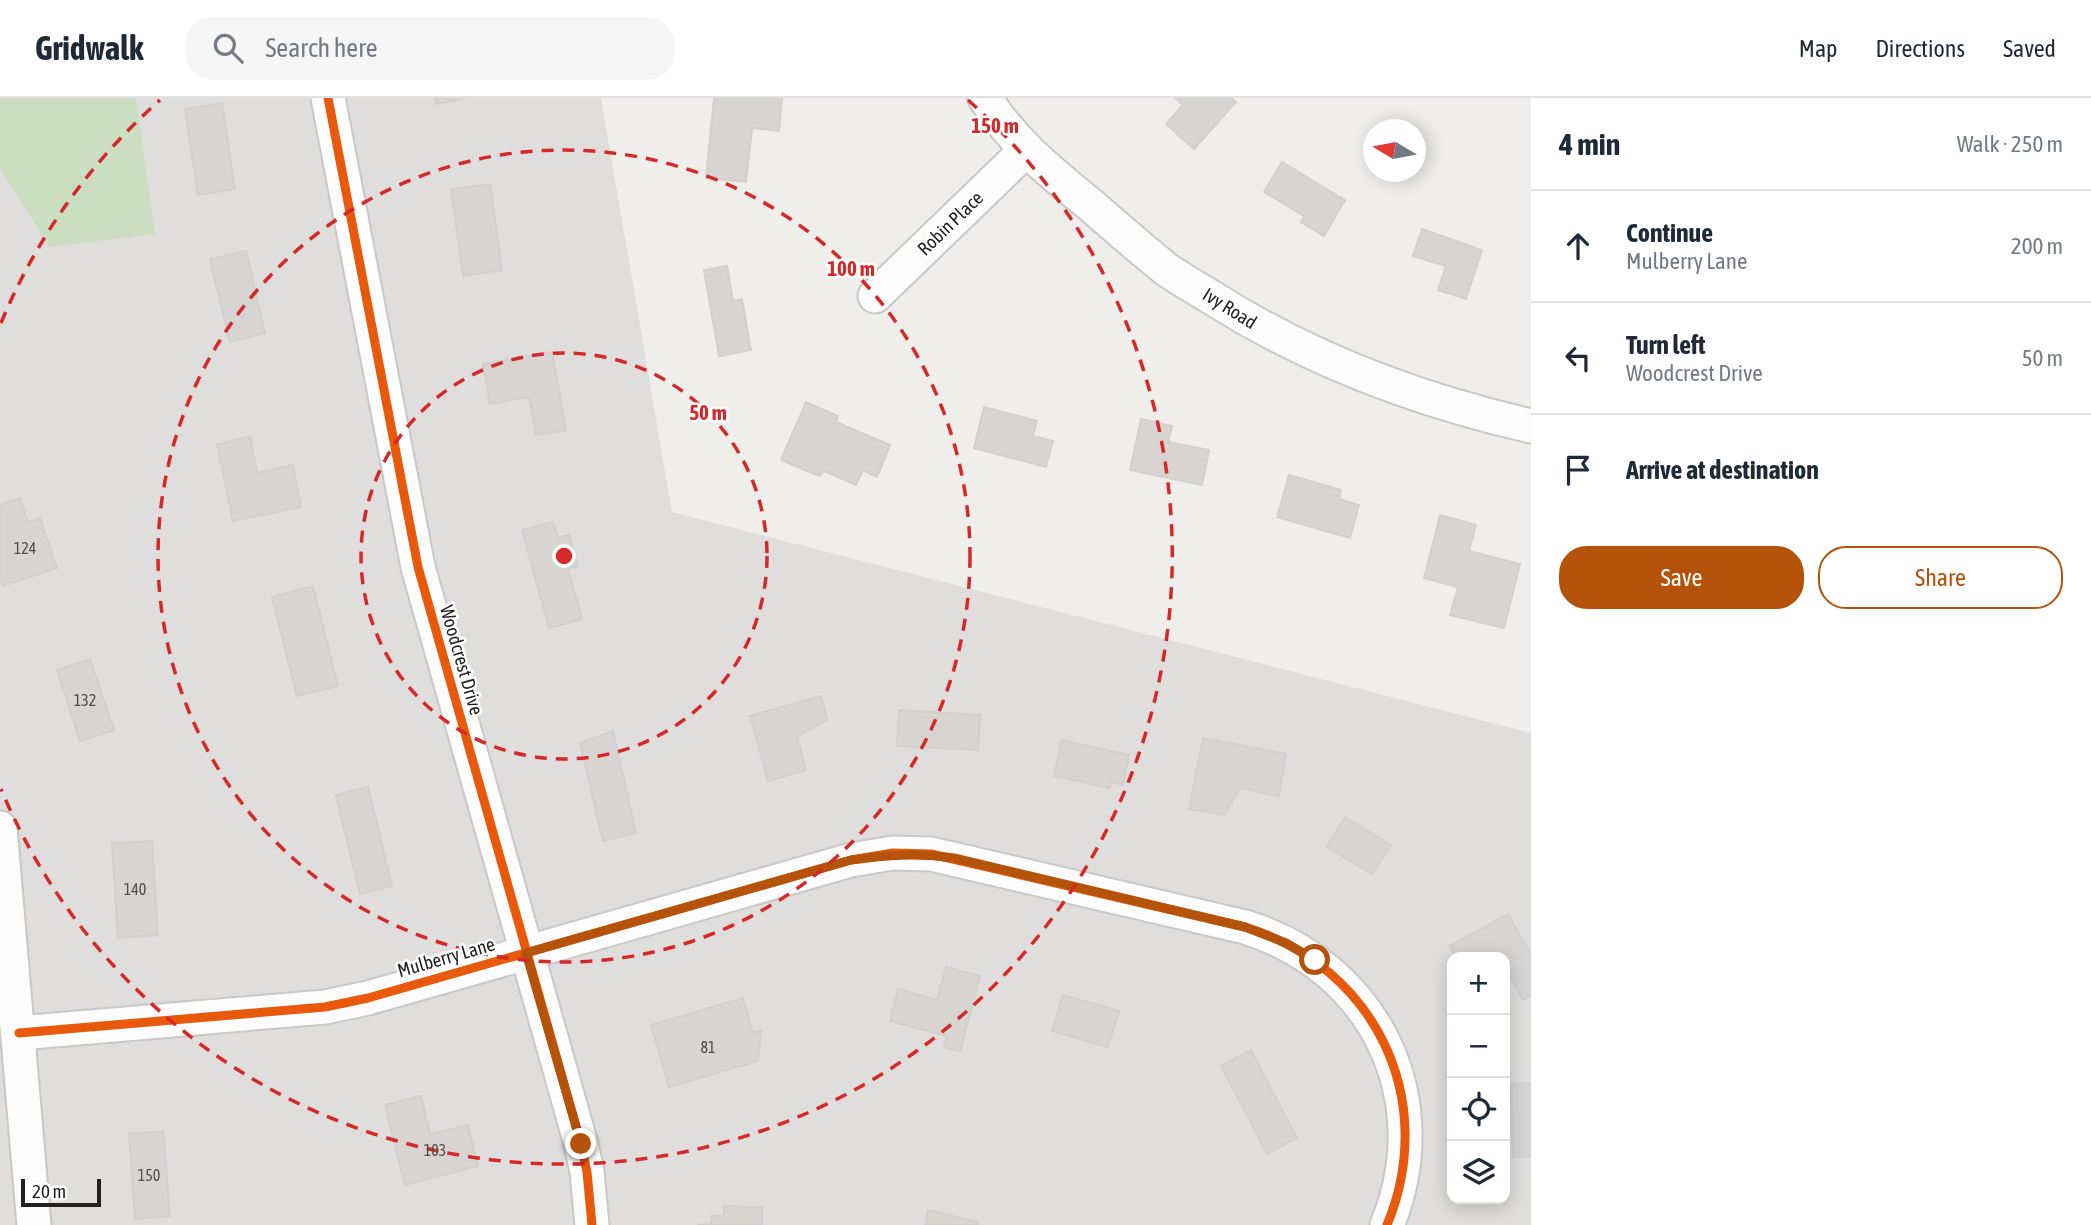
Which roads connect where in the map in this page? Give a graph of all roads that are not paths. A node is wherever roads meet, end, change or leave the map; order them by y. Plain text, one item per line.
1 (328, 98) edge
2 (985, 98) edge
3 (1026, 150) junction
4 (875, 296) dead end
5 (1531, 426) edge
6 (0, 828) edge
7 (526, 953) junction
8 (19, 1033) junction
9 (34, 1225) edge
10 (592, 1225) edge
11 (1387, 1225) edge

1 - 7 street, Woodcrest Drive
2 - 3 street, Ivy Road
3 - 4 street, Robin Place
3 - 5 street, Ivy Road
6 - 8 street
7 - 8 street, Mulberry Lane
7 - 10 street, Woodcrest Drive
7 - 11 street, Mulberry Lane
8 - 9 street

